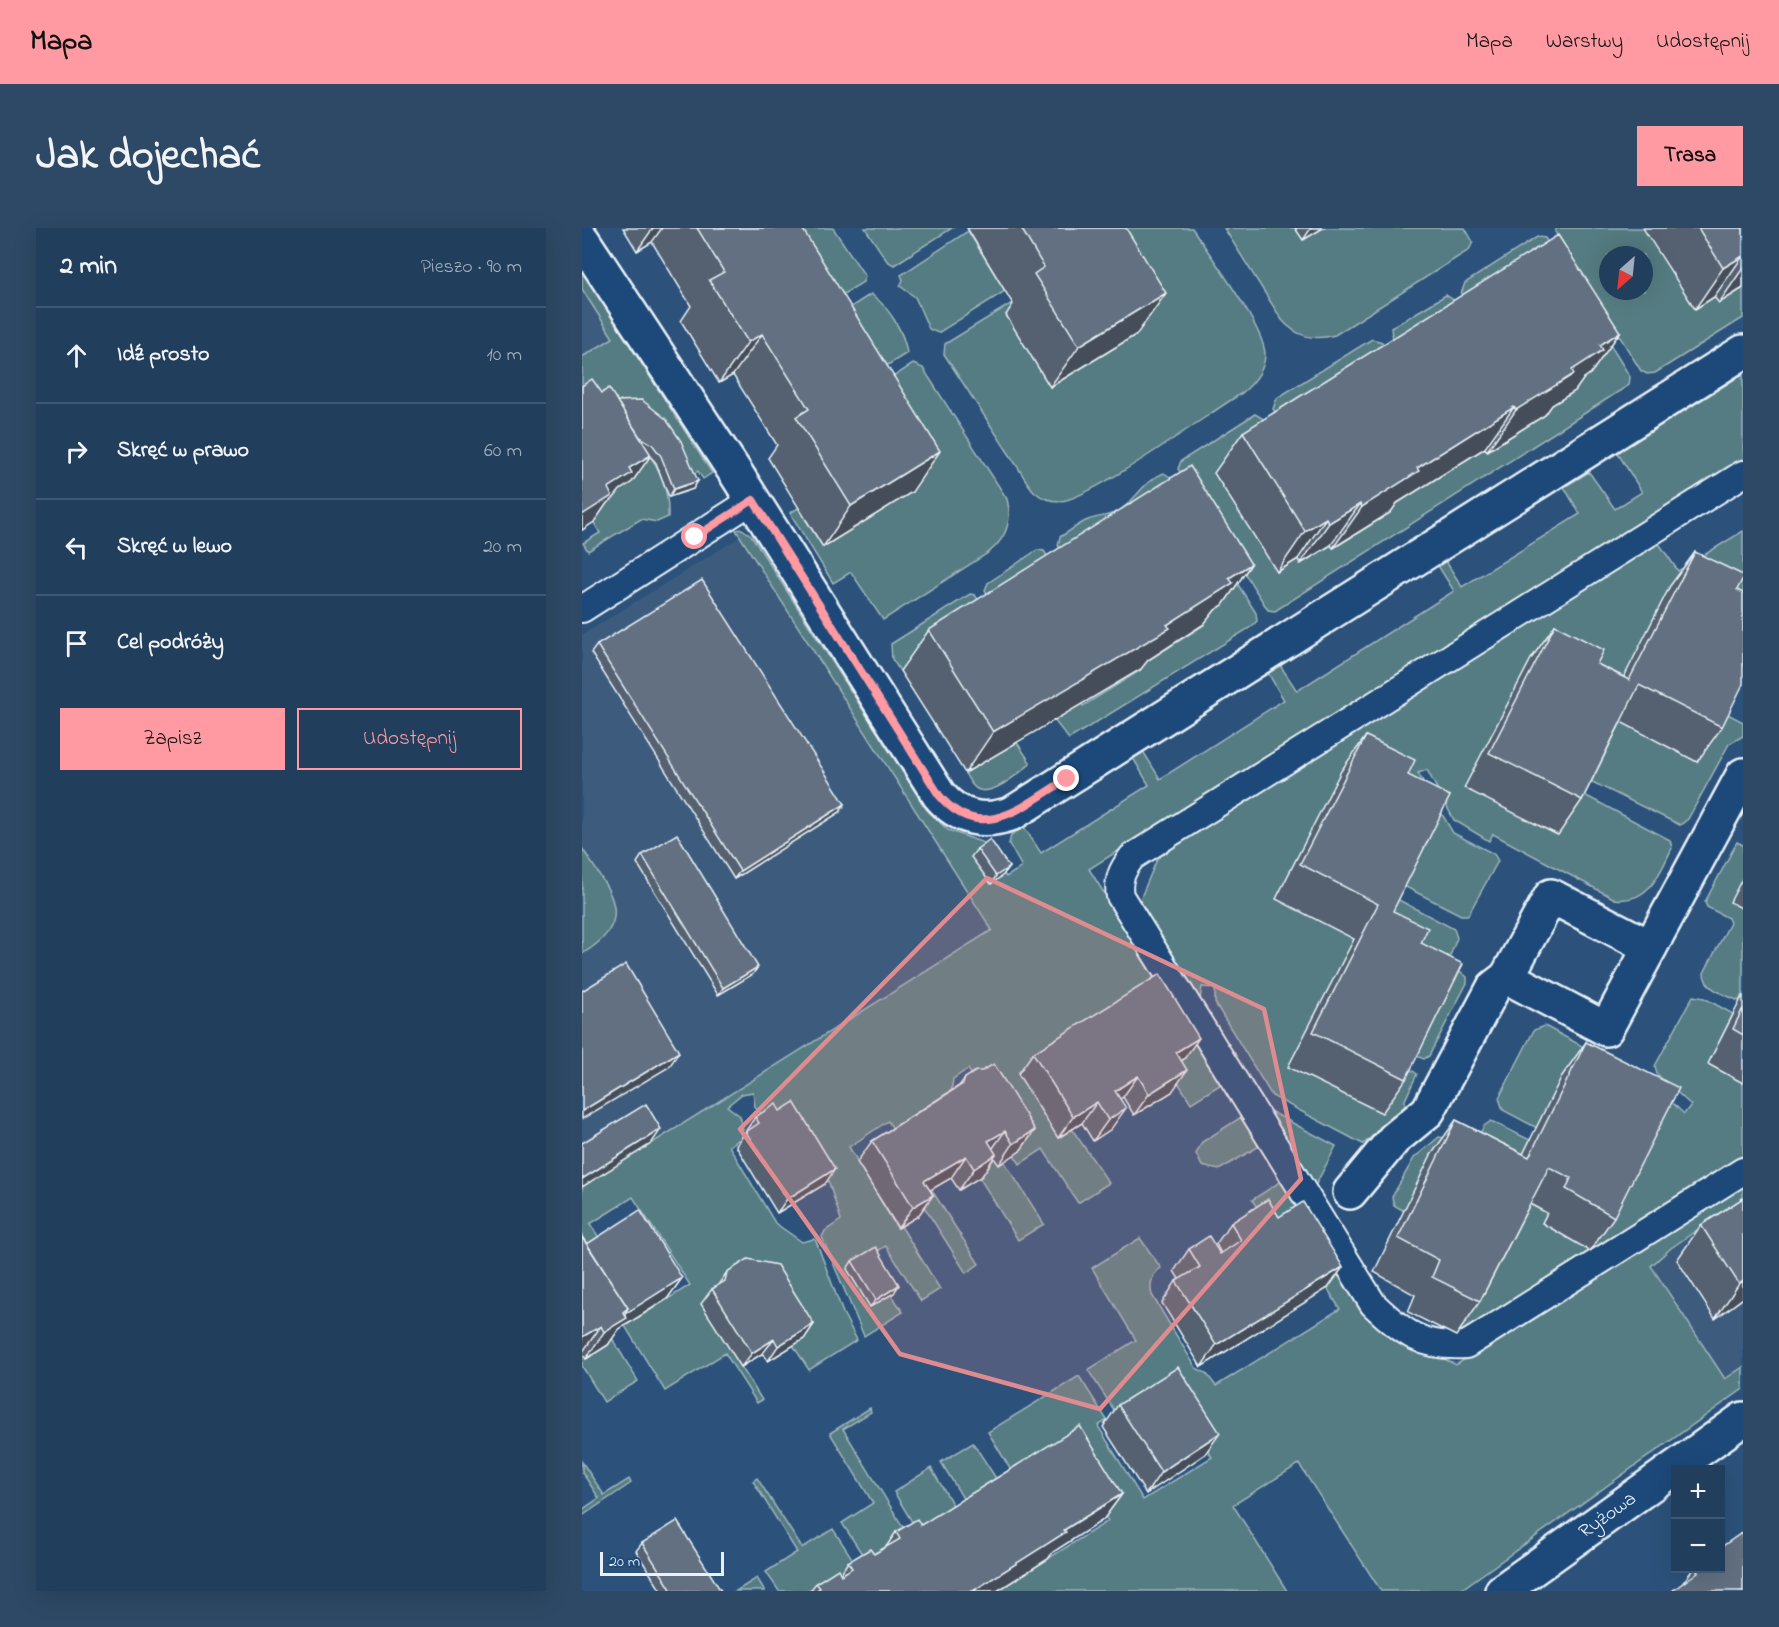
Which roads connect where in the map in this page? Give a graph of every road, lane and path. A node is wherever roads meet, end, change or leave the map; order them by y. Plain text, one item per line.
1 (582, 239) edge
2 (1743, 352) edge
3 (1736, 479) edge
4 (753, 500) junction
5 (582, 609) edge
6 (1743, 775) edge
7 (1650, 947) junction
8 (1507, 977) junction
9 (1743, 1171) edge
10 (1350, 1192) dead end
11 (1743, 1419) edge
12 (1502, 1591) edge

1 - 4 street
2 - 4 street
3 - 9 lane
4 - 5 lane
6 - 7 street
7 - 8 street
7 - 8 street
8 - 10 street
11 - 12 street, Ryżowa

